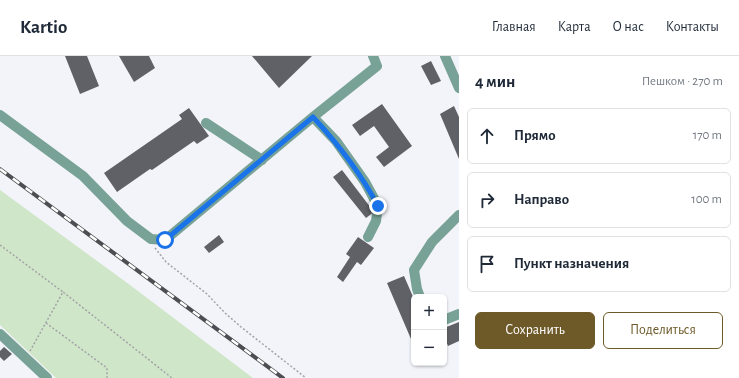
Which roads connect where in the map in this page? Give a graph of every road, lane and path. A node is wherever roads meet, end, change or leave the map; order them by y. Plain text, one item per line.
1 (373, 56) edge
2 (445, 56) edge
3 (459, 88) edge
4 (0, 116) edge
5 (313, 117) junction
6 (206, 123) dead end
7 (262, 160) junction
8 (459, 215) edge
9 (368, 237) dead end
10 (151, 239) junction
11 (0, 246) edge
12 (63, 292) junction
13 (419, 294) edge
14 (459, 314) edge
15 (447, 319) edge
16 (46, 323) junction
17 (0, 334) edge
18 (26, 358) junction
19 (47, 378) edge
20 (107, 378) edge
21 (172, 378) edge
22 (306, 378) edge

1 - 5 street
2 - 3 street
4 - 10 street
5 - 7 street
5 - 9 street
6 - 7 street
7 - 10 street
8 - 13 street
10 - 22 path
11 - 12 path
12 - 16 path
12 - 21 path
14 - 15 street
16 - 18 path
16 - 20 path
17 - 18 street
18 - 19 street

